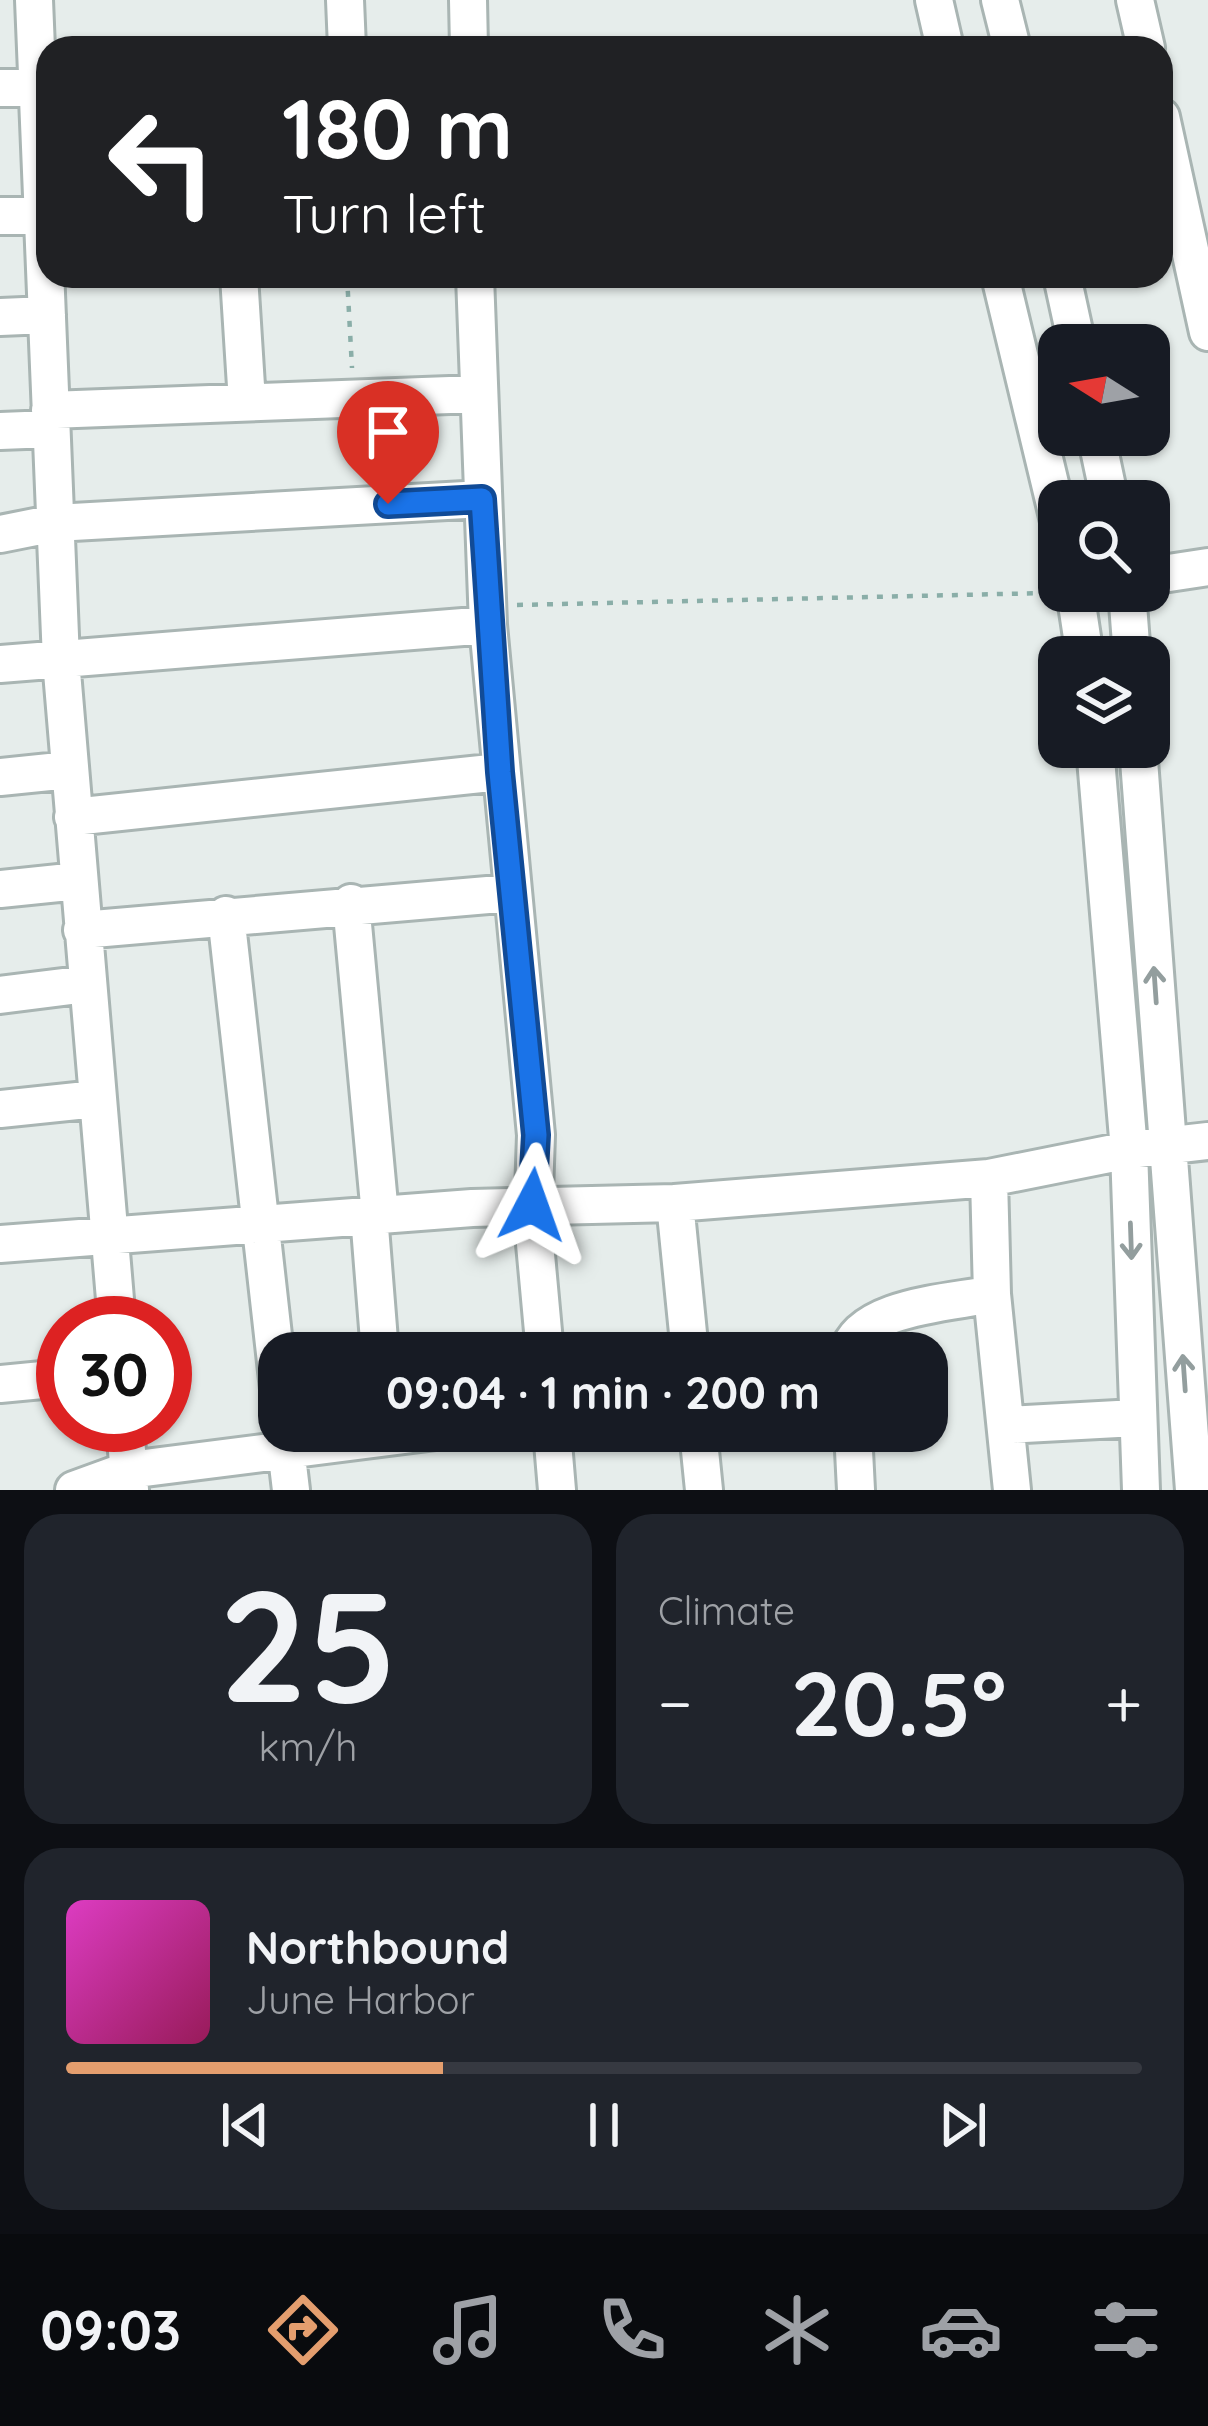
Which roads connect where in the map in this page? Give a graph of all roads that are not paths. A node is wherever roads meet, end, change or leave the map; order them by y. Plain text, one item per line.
1 (34, 0) edge
2 (345, 0) edge
3 (468, 0) edge
4 (934, 0) edge
5 (1000, 0) edge
6 (1136, 0) edge
7 (38, 36) edge
8 (346, 36) edge
9 (469, 36) edge
10 (942, 36) edge
11 (1009, 36) edge
12 (1144, 36) edge
13 (36, 87) edge
14 (0, 88) edge
15 (1173, 158) edge
16 (1208, 161) edge
17 (1173, 184) edge
18 (0, 216) edge
19 (36, 216) edge
20 (46, 288) edge
21 (240, 288) edge
22 (475, 288) edge
23 (1003, 288) edge
24 (1065, 288) edge
25 (1206, 314) edge
26 (47, 315) junction
27 (0, 317) edge
28 (1072, 324) edge
29 (477, 394) junction
30 (247, 402) junction
31 (51, 420) junction
32 (0, 431) edge
33 (1049, 480) edge
34 (482, 499) junction
35 (55, 523) junction
36 (0, 534) edge
37 (1208, 567) edge
38 (1170, 573) edge
39 (488, 615) junction
40 (61, 659) junction
41 (0, 664) edge
42 (1097, 768) edge
43 (1139, 768) edge
44 (69, 770) junction
45 (500, 772) junction
46 (0, 777) edge
47 (74, 817) junction
48 (78, 881) junction
49 (0, 889) edge
50 (511, 892) junction
51 (351, 903) junction
52 (226, 915) junction
53 (82, 930) junction
54 (86, 984) junction
55 (0, 995) edge
56 (96, 1099) junction
57 (0, 1109) edge
58 (1208, 1141) edge
59 (1166, 1145) junction
60 (1129, 1150) junction
61 (989, 1178) junction
62 (675, 1203) junction
63 (532, 1205) junction
64 (374, 1215) junction
65 (258, 1225) junction
66 (110, 1234) junction
67 (0, 1244) edge
68 (992, 1294) junction
69 (115, 1296) edge
70 (272, 1332) edge
71 (379, 1332) edge
72 (542, 1332) edge
73 (688, 1332) edge
74 (859, 1332) edge
75 (36, 1381) edge
76 (0, 1384) edge
77 (1136, 1418) junction
78 (1007, 1426) junction
79 (258, 1446) edge
80 (287, 1452) edge
81 (554, 1452) edge
82 (700, 1452) edge
83 (854, 1452) edge
84 (129, 1480) edge
85 (74, 1490) edge
86 (291, 1490) edge
87 (557, 1490) edge
88 (704, 1490) edge
89 (856, 1490) edge
90 (1012, 1490) edge
91 (1141, 1490) edge
92 (1194, 1490) edge

1 - 7 street
2 - 8 street
3 - 9 street
4 - 10 street
5 - 11 street
6 - 12 street
13 - 14 street
15 - 16 street
17 - 25 street
18 - 19 street
20 - 26 street
21 - 30 street
22 - 29 street
23 - 33 street
24 - 28 street
26 - 27 street
26 - 31 street
29 - 30 street
29 - 34 street
30 - 31 street
31 - 32 street
31 - 35 street
34 - 35 street
34 - 39 street
35 - 36 street
35 - 40 street
37 - 38 street
39 - 40 street
39 - 45 street
40 - 41 street
40 - 44 street
42 - 60 street
59 -> 43 street
44 - 46 street
44 - 47 street
45 - 47 street
45 - 50 street
47 - 48 street
48 - 49 street
48 - 53 street
50 - 51 street
50 - 63 street
51 - 52 street
51 - 64 street
52 - 53 street
52 - 65 street
53 - 54 street
54 - 55 street
54 - 56 street
56 - 57 street
56 - 66 street
58 - 59 street
59 - 60 street
92 -> 59 street
60 - 61 street
60 -> 77 street
61 - 62 street
61 - 68 street
62 - 63 street
62 - 73 street
63 - 64 street
63 - 72 street
64 - 65 street
64 - 71 street
65 - 66 street
65 - 70 street
66 - 67 street
66 - 69 street
68 - 74 street
68 - 78 street
75 - 76 street
77 - 78 street
77 - 91 street
78 - 90 street
79 - 84 street
80 - 86 street
81 - 87 street
82 - 88 street
83 - 89 street
84 - 85 street

